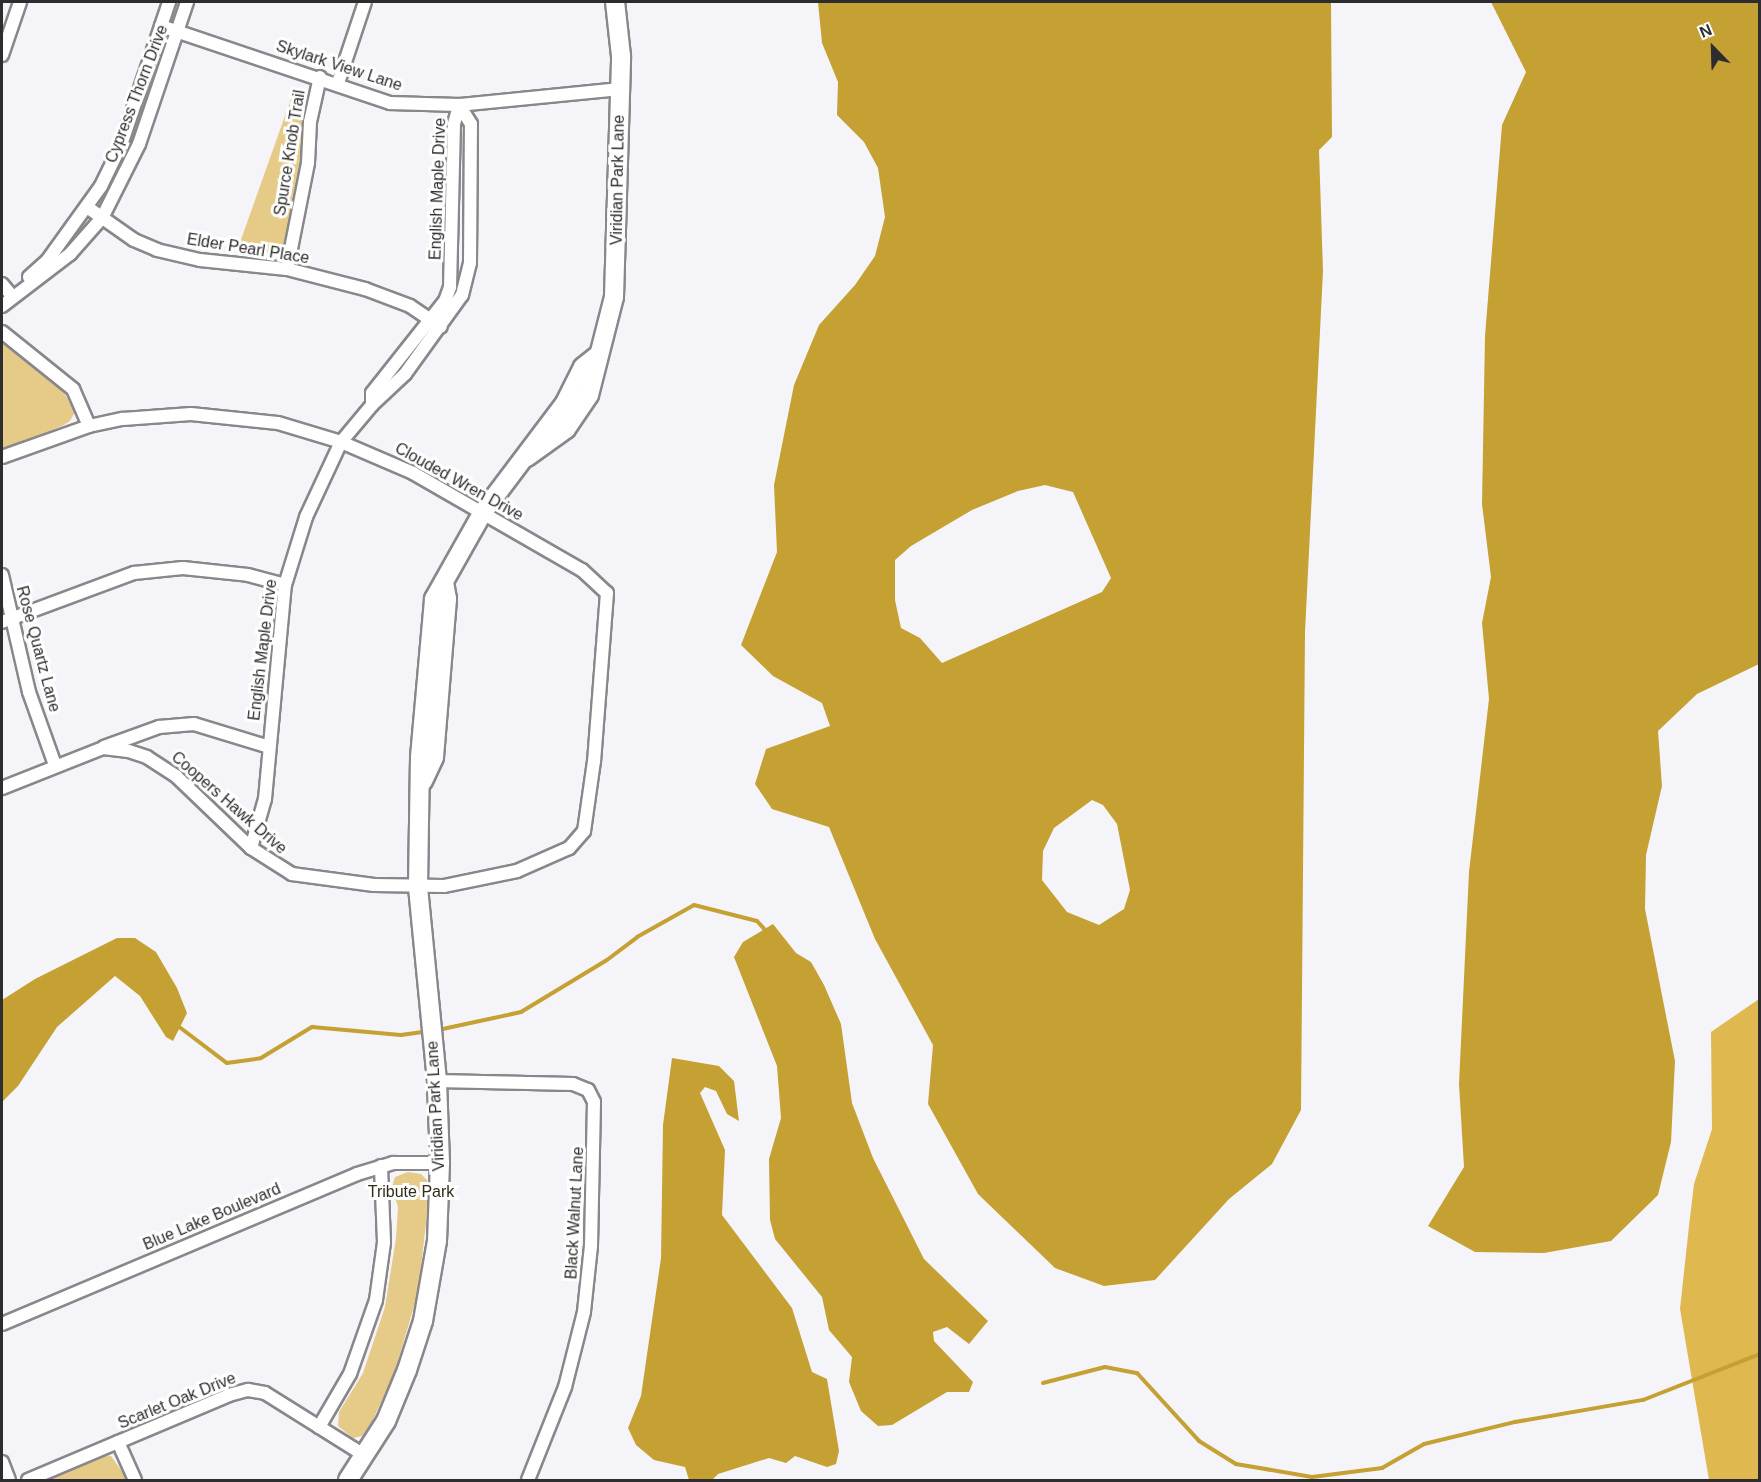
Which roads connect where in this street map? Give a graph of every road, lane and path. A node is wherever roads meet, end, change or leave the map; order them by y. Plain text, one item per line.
1 (20, 2) edge
2 (169, 2) edge
3 (187, 2) edge
4 (365, 2) edge
5 (615, 2) edge
6 (161, 26) junction
7 (179, 31) junction
8 (2, 55) edge
9 (320, 77) junction
10 (338, 83) junction
11 (619, 88) junction
12 (459, 105) junction
13 (87, 207) junction
14 (102, 218) junction
15 (287, 269) junction
16 (2, 284) edge
17 (13, 297) junction
18 (2, 306) edge
19 (436, 323) junction
20 (2, 332) edge
21 (89, 426) junction
22 (341, 442) junction
23 (2, 457) edge
24 (483, 512) junction
25 (2, 575) edge
26 (285, 585) junction
27 (607, 593) joint
28 (8, 621) edge
29 (269, 747) junction
30 (103, 748) junction
31 (55, 765) junction
32 (2, 788) edge
33 (251, 848) junction
34 (418, 886) junction
35 (437, 1081) junction
36 (440, 1163) junction
37 (381, 1166) junction
38 (2, 1324) edge
39 (319, 1427) junction
40 (118, 1442) junction
41 (364, 1455) junction
42 (2, 1462) edge
43 (9, 1480) edge
44 (28, 1480) edge
45 (135, 1480) edge
46 (348, 1480) edge
47 (528, 1480) edge

1 - 8 street
2 - 6 street, Cypress Thorn Drive
3 - 7 street, Cypress Thorn Drive
4 - 10 street
5 - 11 street, Viridian Park Lane
6 - 7 street, Skylark View Lane
6 - 13 street, Cypress Thorn Drive
7 - 9 street, Skylark View Lane
7 - 14 street, Cypress Thorn Drive
9 - 10 street, Skylark View Lane
9 - 15 street, Spurce Knob Trail
10 - 12 street, Skylark View Lane
11 - 12 street, Skylark View Lane
11 - 24 street, Viridian Park Lane
12 - 19 street, English Maple Drive
12 - 19 street, English Maple Drive
13 - 14 street, Elder Pearl Place
13 - 17 street, Cypress Thorn Drive
14 - 15 street, Elder Pearl Place
14 - 17 street, Cypress Thorn Drive
15 - 19 street, Elder Pearl Place
16 - 17 street
17 - 18 street, Cypress Thorn Drive
19 - 22 street, English Maple Drive
20 - 21 street
21 - 22 street, Clouded Wren Drive
21 - 23 street, Clouded Wren Drive
22 - 24 street, Clouded Wren Drive
22 - 26 street, English Maple Drive
24 - 27 street, Clouded Wren Drive
24 - 34 street, Viridian Park Lane
25 - 28 street, Rose Quartz Lane
26 - 28 street
26 - 29 street, English Maple Drive
27 - 34 street, Coopers Hawk Drive
28 - 31 street, Rose Quartz Lane
29 - 30 street
29 - 33 street, English Maple Drive
30 - 31 street, Coopers Hawk Drive
30 - 33 street, Coopers Hawk Drive
31 - 32 street, Coopers Hawk Drive
33 - 34 street, Coopers Hawk Drive
34 - 35 street, Viridian Park Lane
35 - 36 street, Viridian Park Lane
35 - 47 street, Black Walnut Lane
36 - 37 street, Blue Lake Boulevard
36 - 41 street, Viridian Park Lane
37 - 38 street, Blue Lake Boulevard
37 - 39 street
39 - 40 street, Scarlet Oak Drive
39 - 41 street, Scarlet Oak Drive
40 - 44 street, Scarlet Oak Drive
40 - 45 street
41 - 46 street, Viridian Park Lane
42 - 43 street

